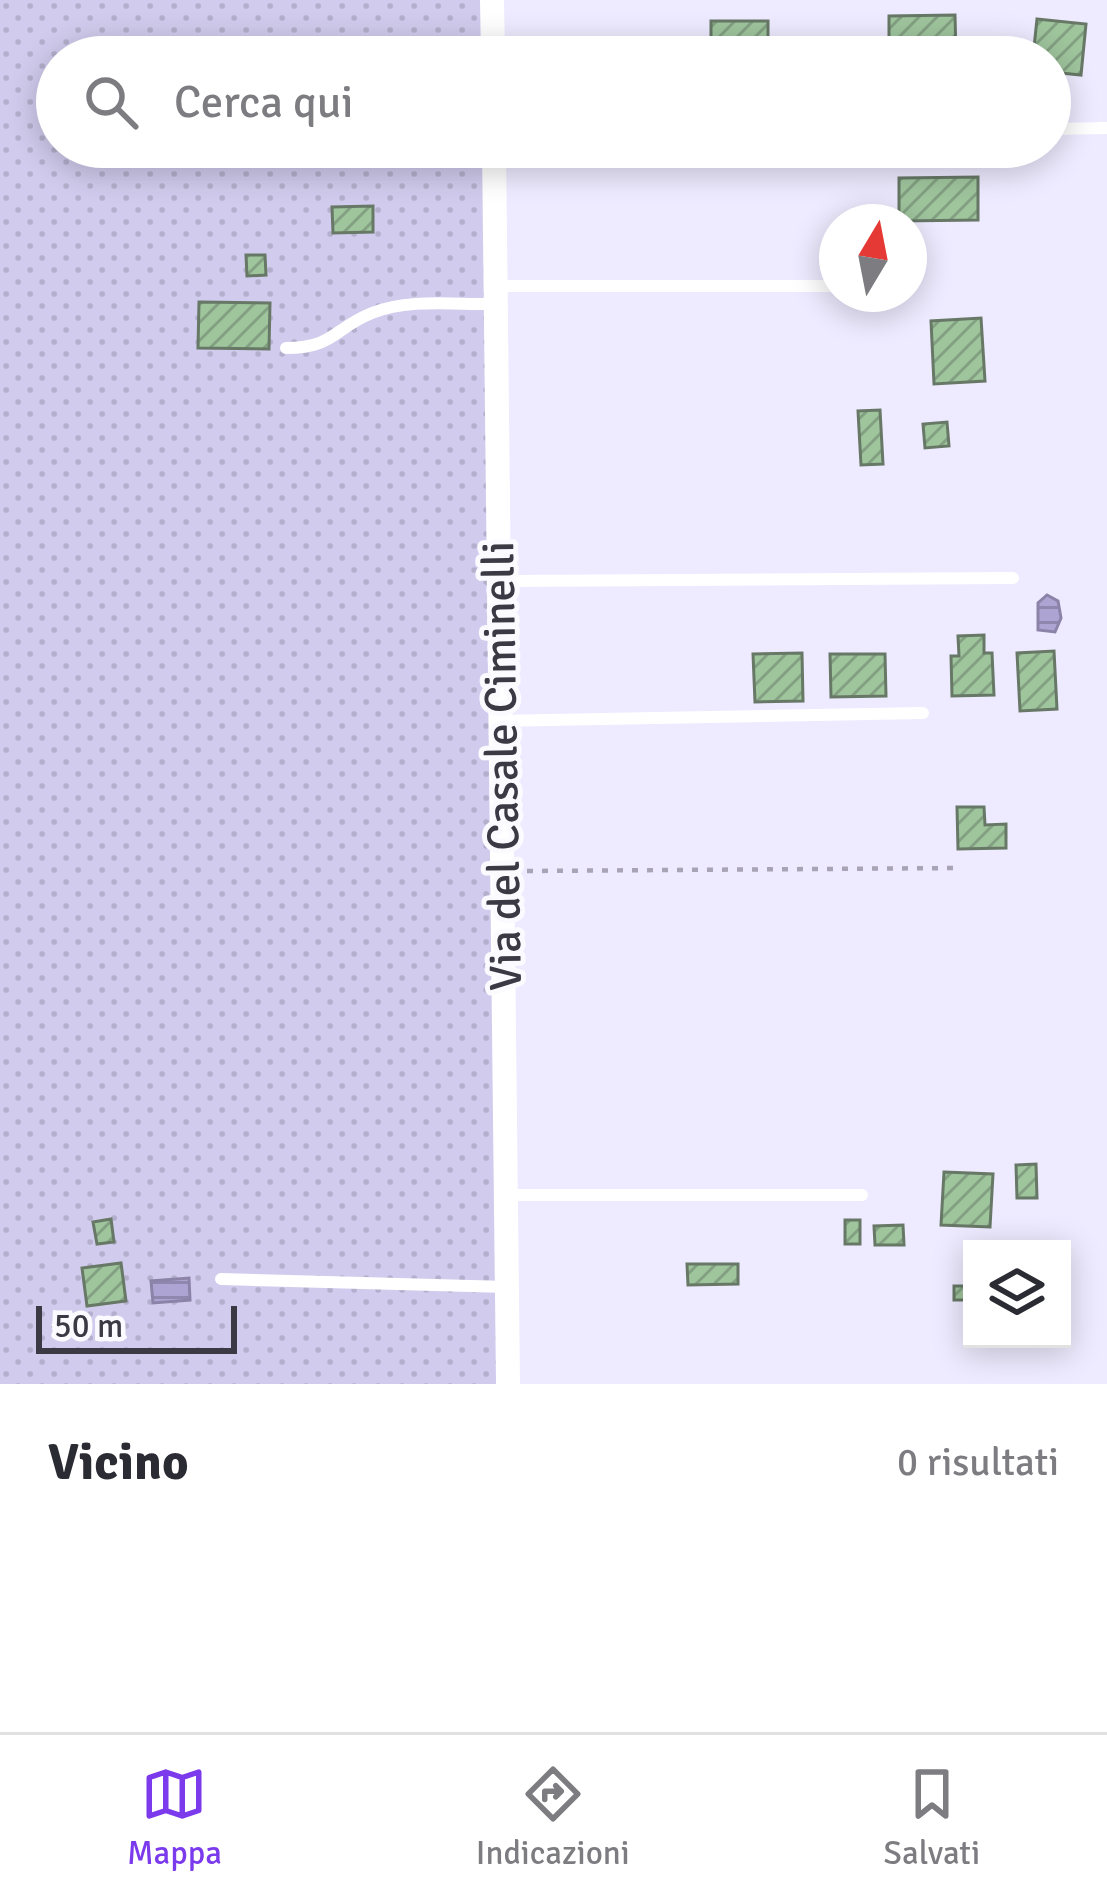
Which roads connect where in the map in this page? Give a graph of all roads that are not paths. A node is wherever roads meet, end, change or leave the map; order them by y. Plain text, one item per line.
1 (492, 0) edge
2 (493, 36) edge
3 (1071, 128) edge
4 (1107, 128) edge
5 (494, 168) edge
6 (819, 286) edge
7 (496, 295) junction
8 (286, 348) dead end
9 (1012, 578) dead end
10 (499, 581) junction
11 (923, 713) dead end
12 (501, 721) junction
13 (506, 1195) junction
14 (862, 1195) dead end
15 (221, 1279) dead end
16 (507, 1287) junction
17 (508, 1384) edge

1 - 2 street
3 - 4 lane
5 - 7 street, Via del Casale Ciminelli
6 - 7 lane
7 - 8 lane
7 - 10 street, Via del Casale Ciminelli
9 - 10 lane
10 - 12 street, Via del Casale Ciminelli
11 - 12 lane
12 - 13 street, Via del Casale Ciminelli
13 - 14 lane
13 - 16 street, Via del Casale Ciminelli
15 - 16 lane
16 - 17 street, Via del Casale Ciminelli

